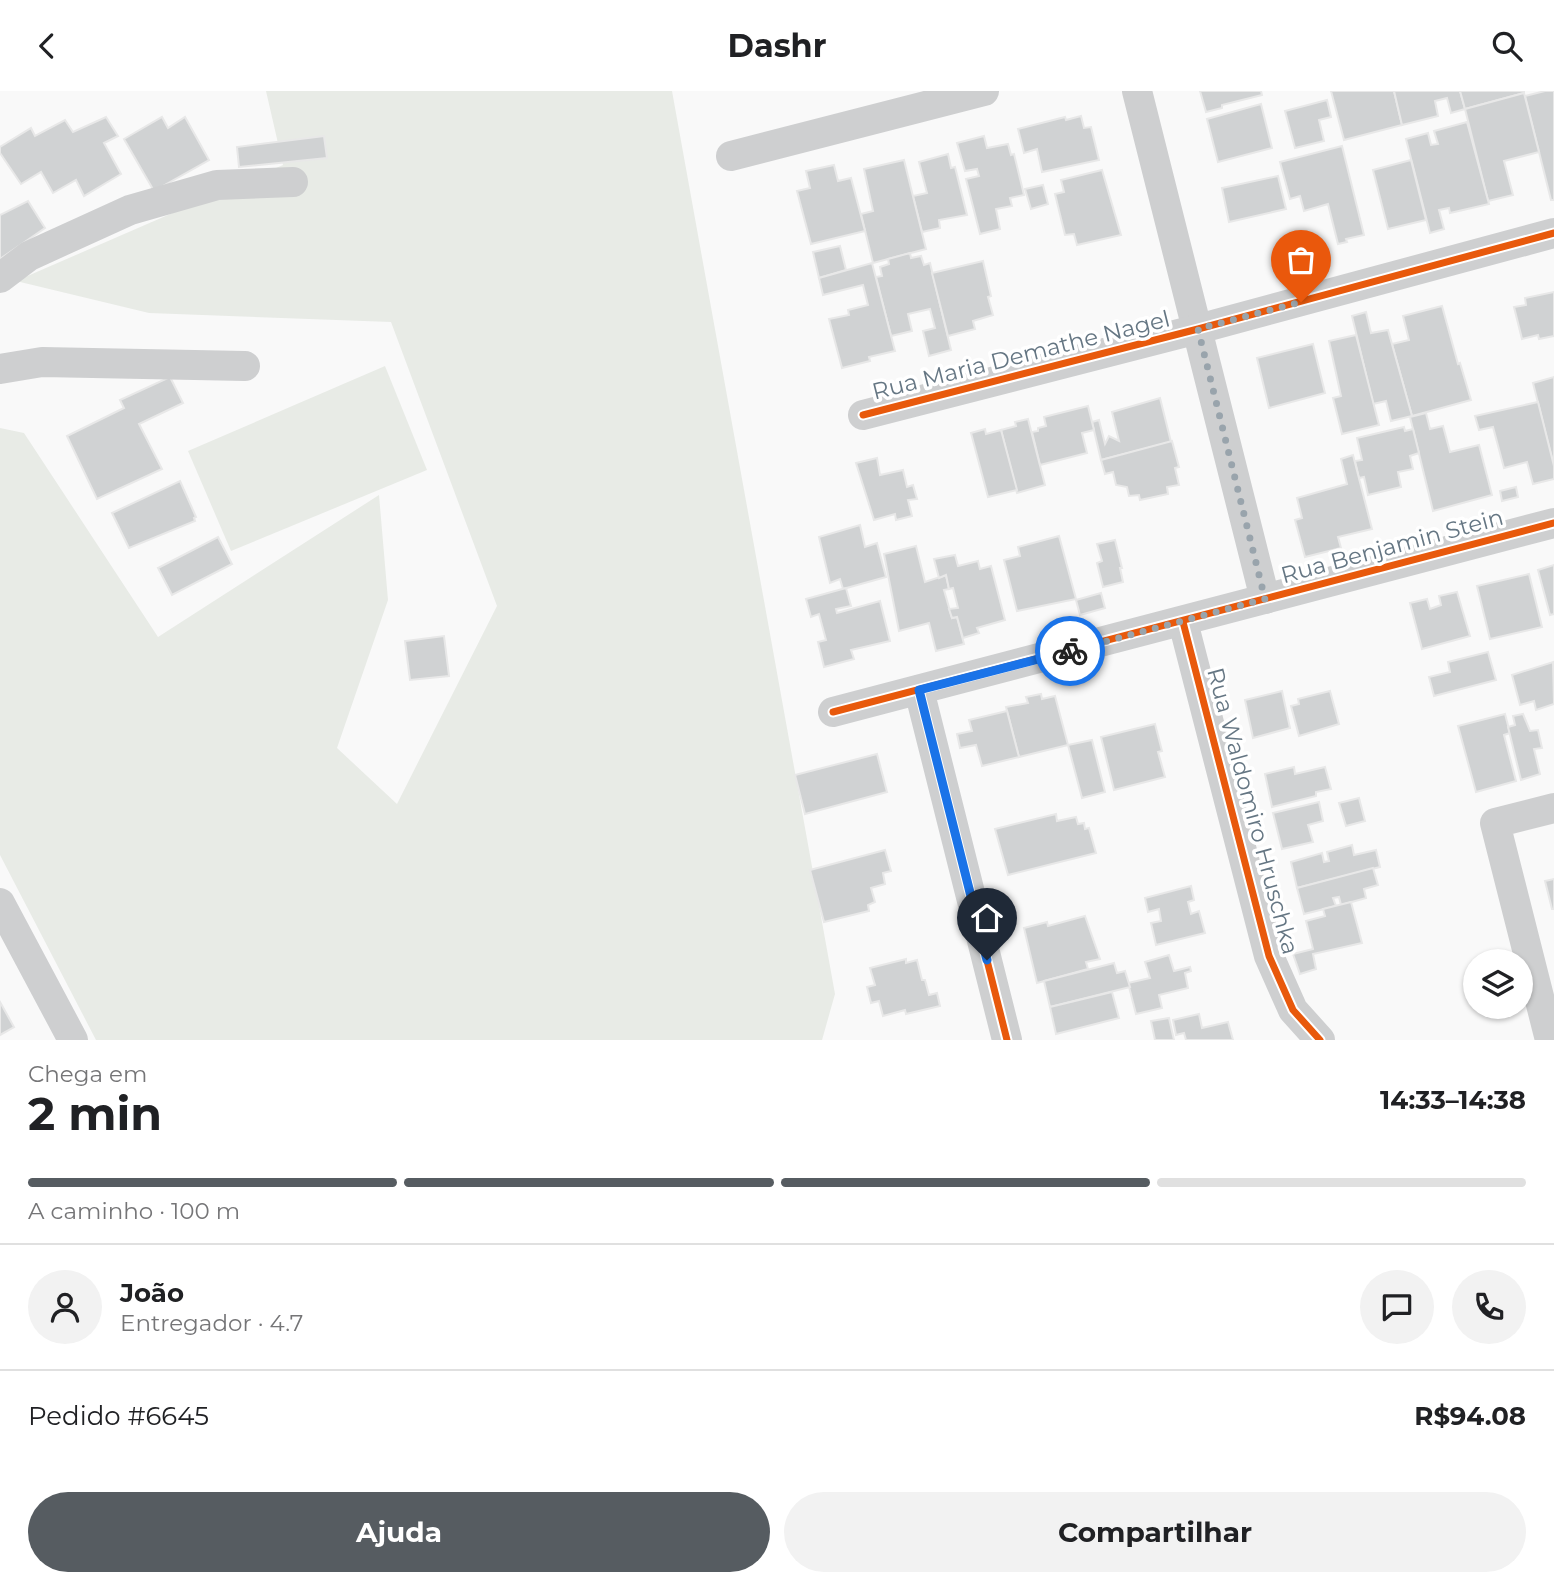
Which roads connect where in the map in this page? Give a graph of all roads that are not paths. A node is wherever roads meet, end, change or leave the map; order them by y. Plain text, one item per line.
1 (984, 91) edge
2 (1137, 91) edge
3 (731, 156) dead end
4 (293, 182) dead end
5 (1554, 233) edge
6 (0, 278) edge
7 (1198, 329) junction
8 (245, 366) dead end
9 (0, 369) edge
10 (863, 415) dead end
11 (1554, 523) edge
12 (1265, 599) junction
13 (1183, 622) junction
14 (919, 690) junction
15 (833, 712) dead end
16 (1554, 808) edge
17 (0, 903) edge
18 (73, 1040) edge
19 (1007, 1040) edge
20 (1320, 1040) edge
21 (1550, 1040) edge

1 - 3 street
2 - 7 street
4 - 6 street
5 - 7 street, Rua Maria Demathe Nagel
7 - 10 street, Rua Maria Demathe Nagel
7 - 12 street
8 - 9 street
11 - 12 street, Rua Benjamin Stein
12 - 13 street, Rua Benjamin Stein
13 - 14 street, Rua Benjamin Stein
13 - 20 street, Rua Waldomiro Hruschka
14 - 15 street, Rua Benjamin Stein
14 - 19 street
16 - 21 street
17 - 18 street

